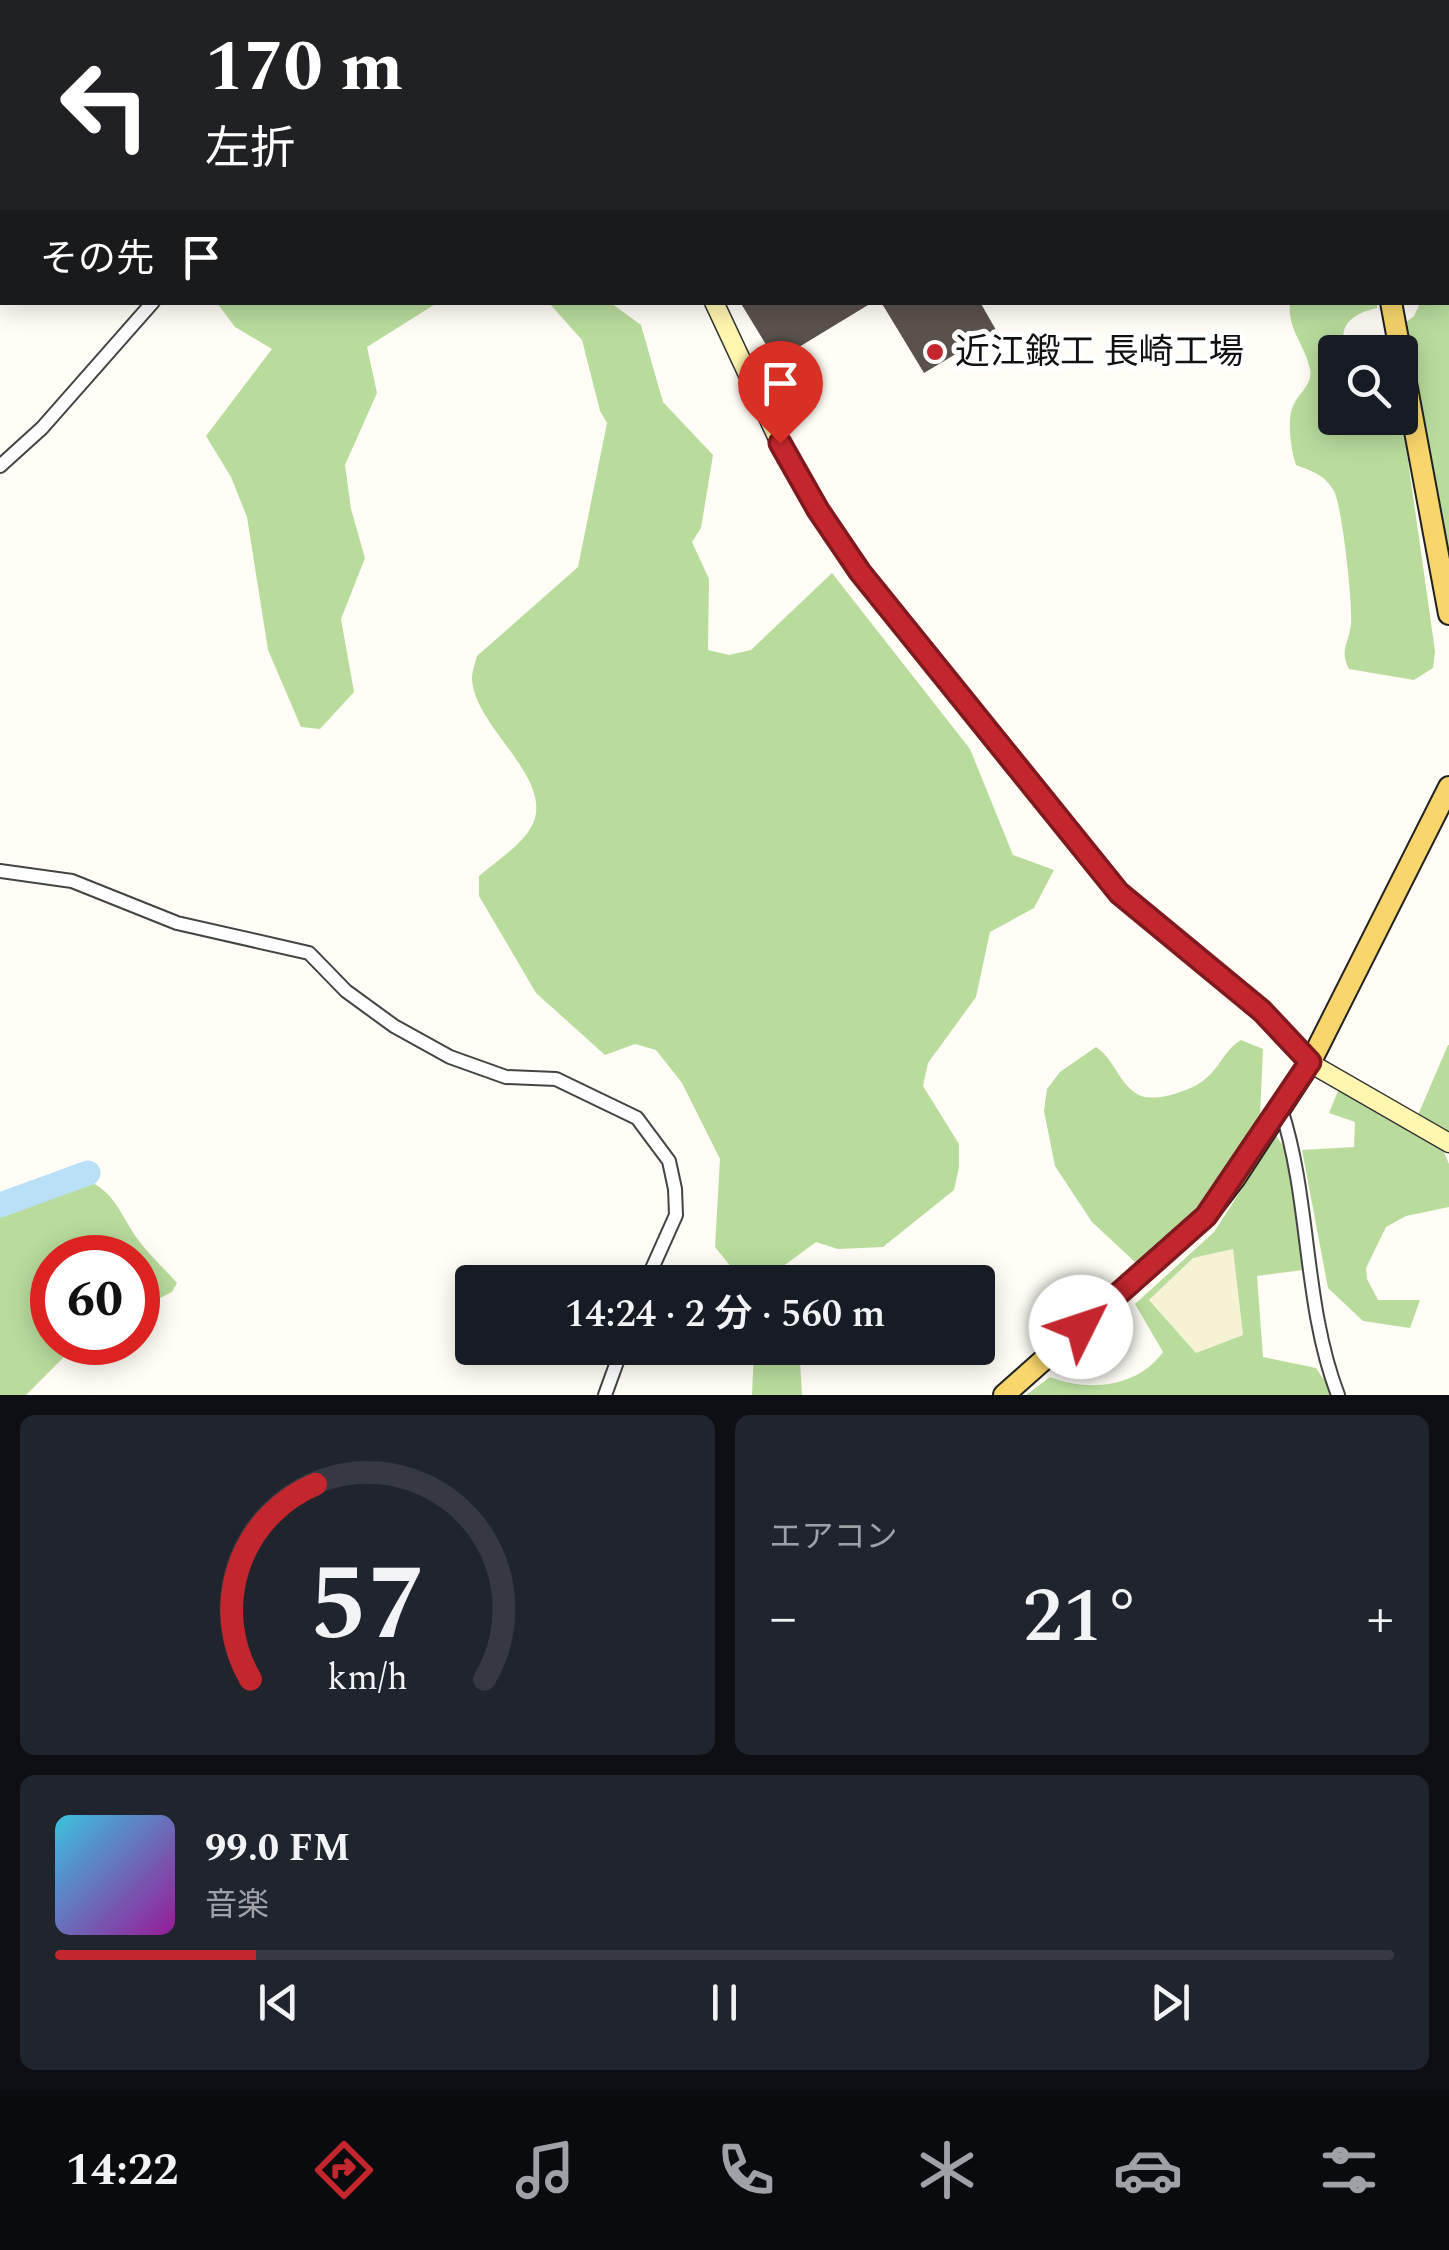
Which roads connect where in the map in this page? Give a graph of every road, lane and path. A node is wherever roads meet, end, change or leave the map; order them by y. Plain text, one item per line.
1 (150, 305) edge
2 (715, 305) edge
3 (1392, 305) edge
4 (0, 466) edge
5 (1449, 614) edge
6 (1449, 787) edge
7 (0, 871) edge
8 (1310, 1062) junction
9 (1281, 1108) junction
10 (1449, 1143) edge
11 (654, 1265) edge
12 (616, 1365) edge
13 (605, 1395) edge
14 (1004, 1395) edge
15 (1338, 1395) edge

1 - 4 street
2 - 8 street
3 - 5 main road
6 - 8 main road
7 - 11 street
8 - 9 main road
8 - 10 street
9 - 14 main road
9 - 15 street
12 - 13 street

